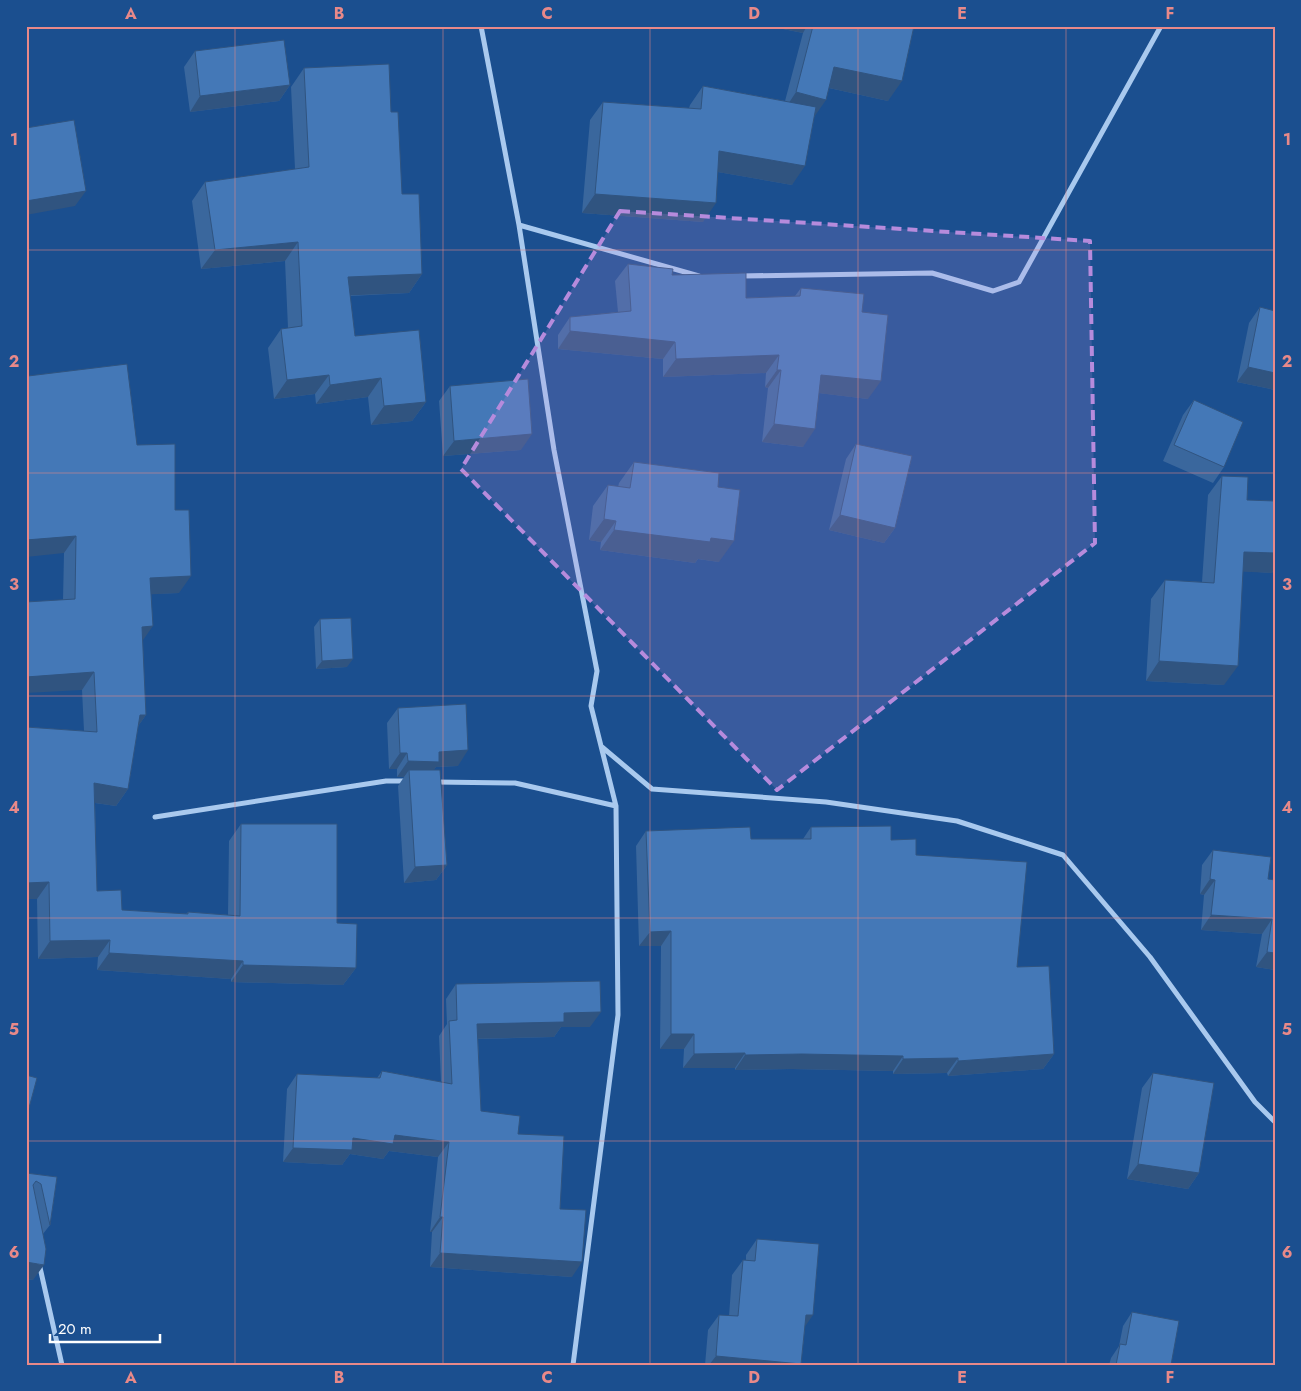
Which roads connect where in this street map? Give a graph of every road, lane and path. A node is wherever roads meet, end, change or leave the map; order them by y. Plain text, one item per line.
1 (481, 26) edge
2 (1161, 26) edge
3 (519, 225) junction
4 (710, 276) edge
5 (730, 276) edge
6 (602, 747) junction
7 (416, 781) edge
8 (426, 781) edge
9 (616, 806) junction
10 (155, 816) dead end
11 (1275, 1122) edge
12 (38, 1258) edge
13 (62, 1365) edge
14 (573, 1365) edge

1 - 3 street
2 - 5 street
3 - 4 street
3 - 6 street
6 - 9 street
6 - 11 street
7 - 10 street
8 - 9 street
9 - 14 street
12 - 13 street

